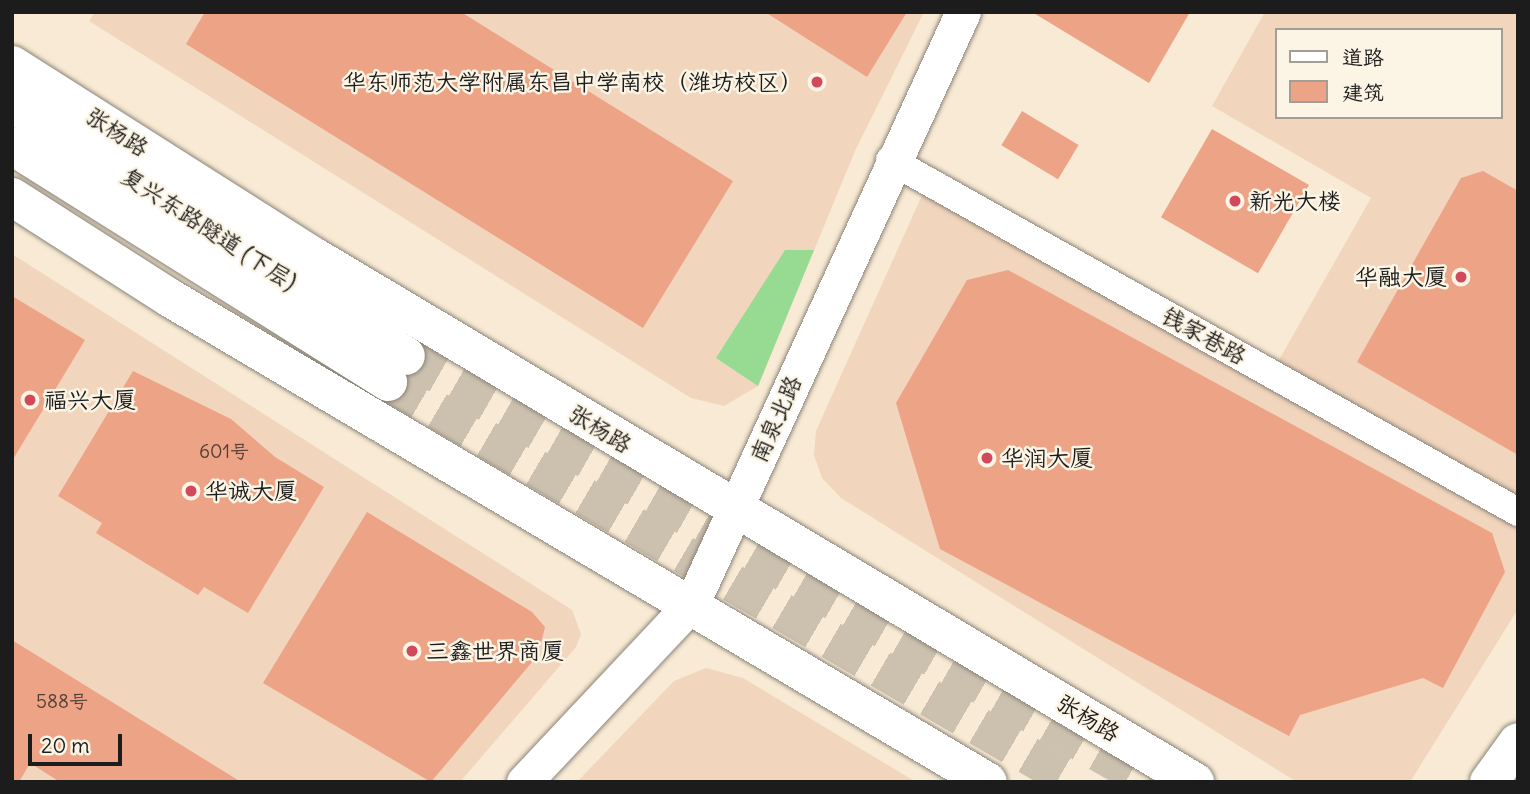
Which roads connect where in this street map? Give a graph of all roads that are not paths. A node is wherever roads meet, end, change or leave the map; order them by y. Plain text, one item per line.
1 (963, 12) edge
2 (12, 65) edge
3 (12, 103) edge
4 (12, 146) edge
5 (890, 160) junction
6 (12, 197) edge
7 (734, 512) junction
8 (1518, 512) edge
9 (692, 603) junction
10 (1518, 742) edge
11 (524, 782) edge
12 (988, 782) edge
13 (1195, 782) edge
14 (1489, 782) edge

1 - 5 street, 南泉北路
2 - 7 main road, 张杨路
3 - 4 main road, 复兴东路隧道 (下层)
5 - 7 street, 南泉北路
5 - 8 street, 钱家巷路
6 - 9 main road
7 - 9 street, 南泉北路
7 - 13 main road, 张杨路
9 - 11 street, 南泉北路
9 - 12 main road
10 - 14 main road

